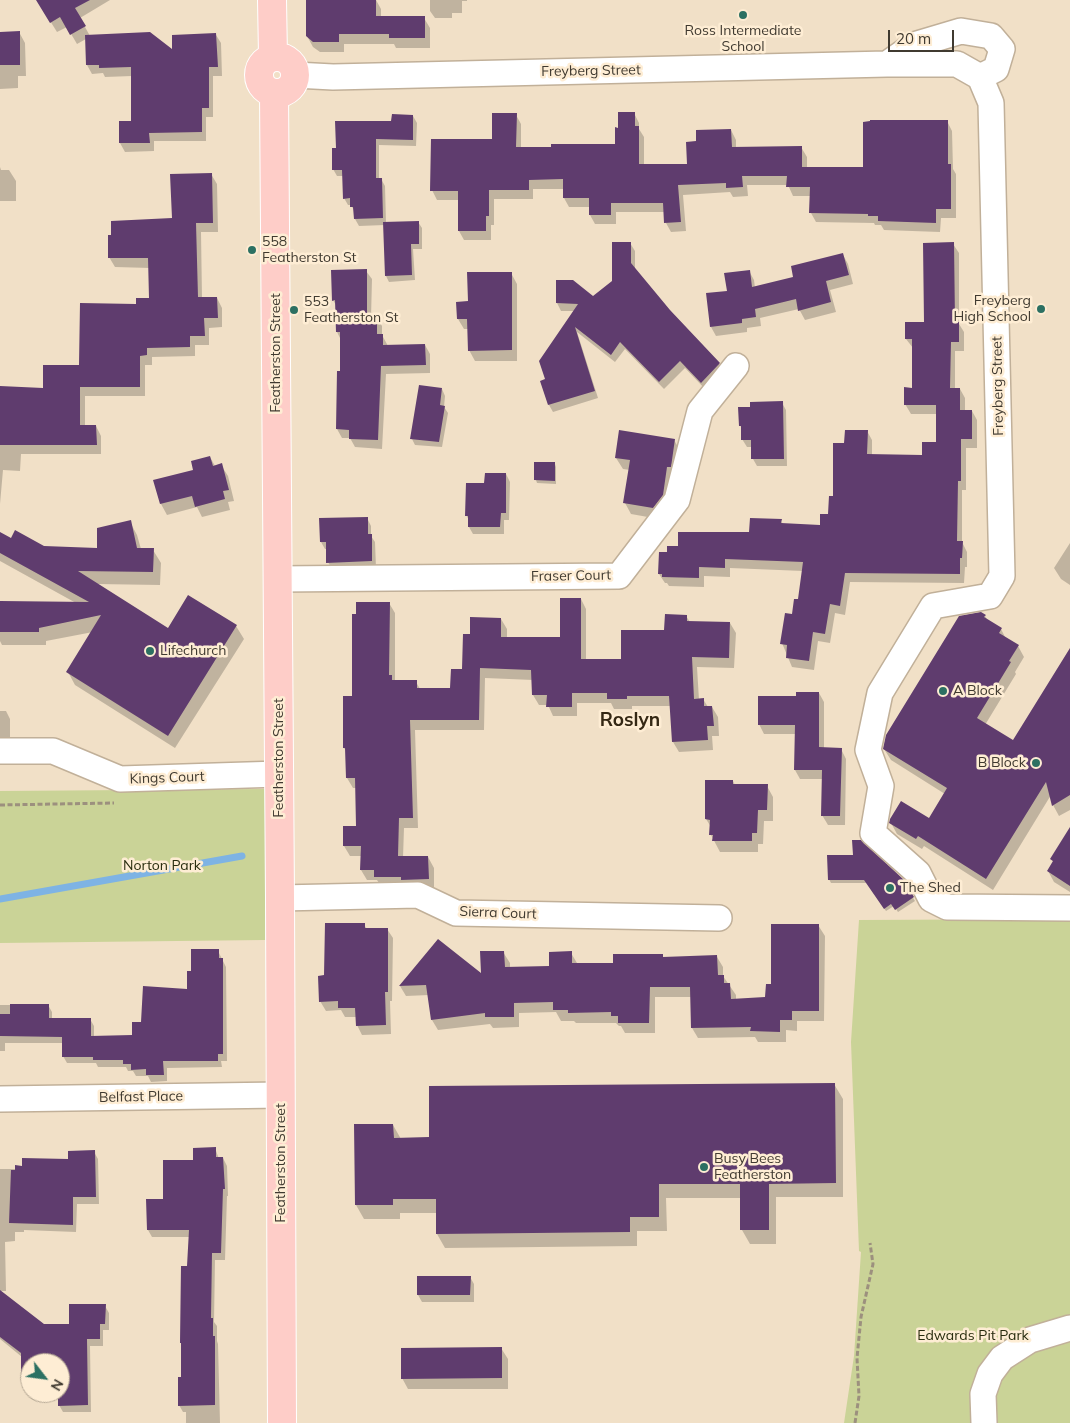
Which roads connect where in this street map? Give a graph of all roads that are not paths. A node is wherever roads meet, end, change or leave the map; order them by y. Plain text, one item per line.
1 (272, 0) edge
2 (273, 56) junction
3 (887, 64) junction
4 (295, 75) junction
5 (980, 77) junction
6 (274, 93) junction
7 (736, 366) dead end
8 (278, 579) junction
9 (0, 750) edge
10 (279, 774) junction
11 (280, 898) junction
12 (1070, 908) edge
13 (719, 918) dead end
14 (281, 1095) junction
15 (0, 1099) edge
16 (1070, 1328) edge
17 (282, 1423) edge
18 (984, 1423) edge

1 - 2 main road
2 - 4 main road
2 - 6 main road
3 - 4 street, Freyberg Street
3 - 5 street, Freyberg Street
3 - 5 street
4 - 6 main road
5 - 12 street, Freyberg Street
6 - 8 main road, Featherston Street
7 - 8 street, Fraser Court
8 - 10 main road, Featherston Street
9 - 10 street, Kings Court
10 - 11 main road, Featherston Street
11 - 13 street, Sierra Court
11 - 14 main road, Featherston Street
14 - 15 street, Belfast Place
14 - 17 main road, Featherston Street
16 - 18 street

